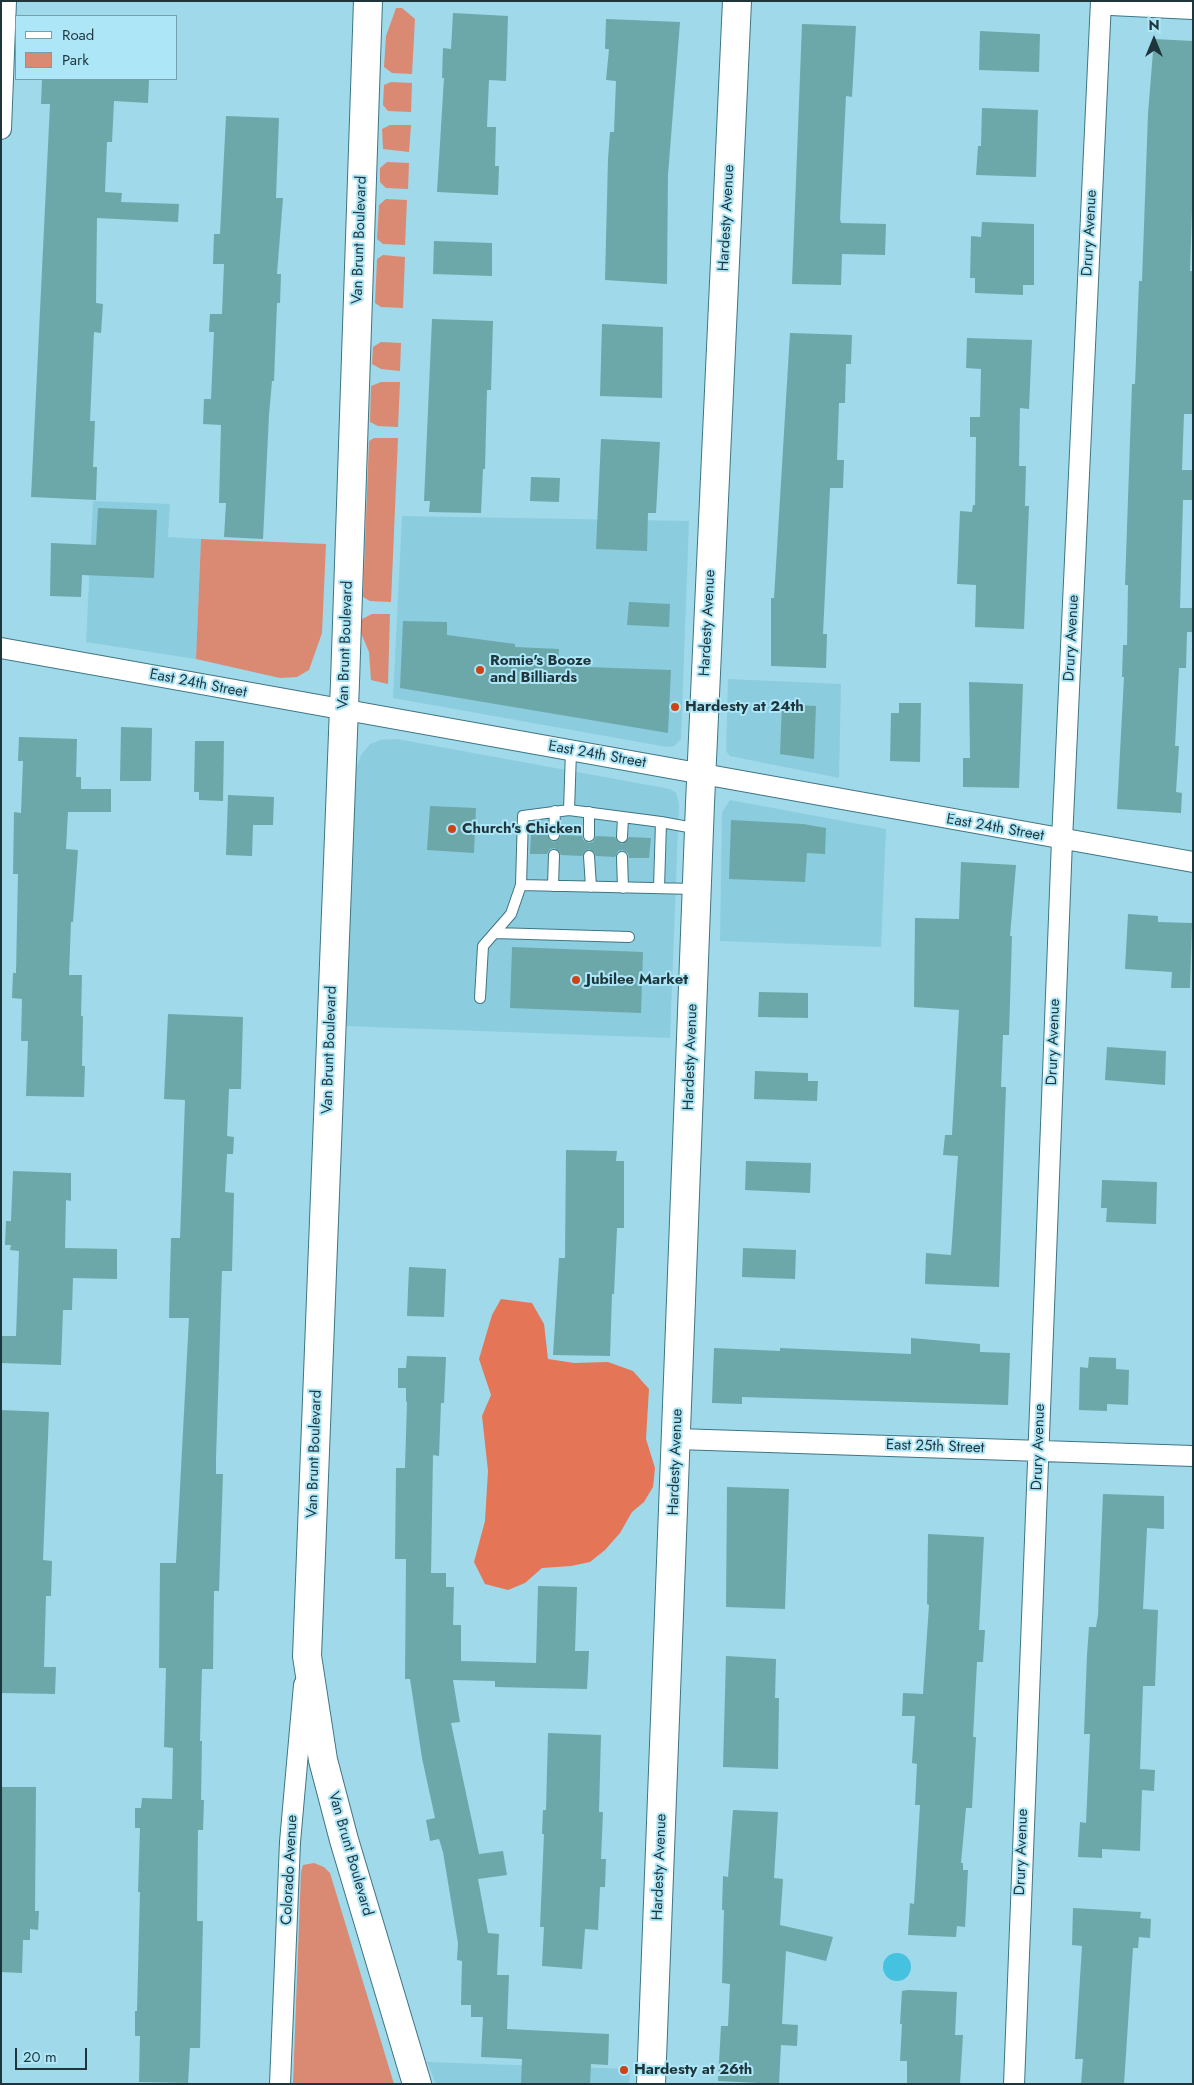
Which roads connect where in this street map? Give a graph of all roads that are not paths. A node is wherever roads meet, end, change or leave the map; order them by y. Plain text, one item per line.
1 (6, 1) edge
2 (368, 1) edge
3 (738, 1) edge
4 (1101, 1) edge
5 (1111, 1) edge
6 (1193, 5) edge
7 (1, 128) edge
8 (1, 648) edge
9 (343, 711) junction
10 (571, 751) junction
11 (701, 773) junction
12 (569, 810) junction
13 (555, 811) junction
14 (589, 812) junction
15 (623, 817) junction
16 (661, 822) junction
17 (699, 829) junction
18 (554, 835) dead end
19 (589, 836) dead end
20 (622, 837) dead end
21 (1062, 840) junction
22 (554, 854) dead end
23 (590, 856) dead end
24 (622, 857) dead end
25 (1193, 862) edge
26 (521, 885) junction
27 (553, 886) junction
28 (591, 887) junction
29 (623, 888) junction
30 (659, 888) junction
31 (697, 889) junction
32 (495, 933) junction
33 (628, 937) dead end
34 (480, 998) dead end
35 (677, 1439) junction
36 (1039, 1451) junction
37 (1193, 1456) edge
38 (307, 1656) junction
39 (280, 2084) edge
40 (417, 2084) edge
41 (651, 2084) edge
42 (1014, 2084) edge

1 - 7 street
2 - 9 main road, Van Brunt Boulevard
3 - 11 main road, Hardesty Avenue
4 - 21 street, Drury Avenue
5 - 6 main road
8 - 9 street, East 24th Street
9 - 10 street, East 24th Street
9 - 38 main road, Van Brunt Boulevard
10 - 11 street, East 24th Street
10 - 12 lane
11 - 17 main road, Hardesty Avenue
11 - 21 street, East 24th Street
12 - 13 lane
12 - 14 lane
13 - 18 lane
13 - 26 lane
14 - 15 lane
14 - 19 lane
15 - 16 lane
15 - 20 lane
16 - 17 lane
16 - 30 lane
17 - 31 main road, Hardesty Avenue
21 - 25 street, East 24th Street
21 - 36 street, Drury Avenue
22 - 27 lane
23 - 28 lane
24 - 29 lane
26 - 27 lane
26 - 32 lane
27 - 28 lane
28 - 29 lane
29 - 30 lane
30 - 31 lane
31 - 35 main road, Hardesty Avenue
32 - 33 lane
32 - 34 lane
35 - 36 street, East 25th Street
35 - 41 main road, Hardesty Avenue
36 - 37 street, East 25th Street
36 - 42 street, Drury Avenue
38 - 39 street, Colorado Avenue
38 - 40 main road, Van Brunt Boulevard

